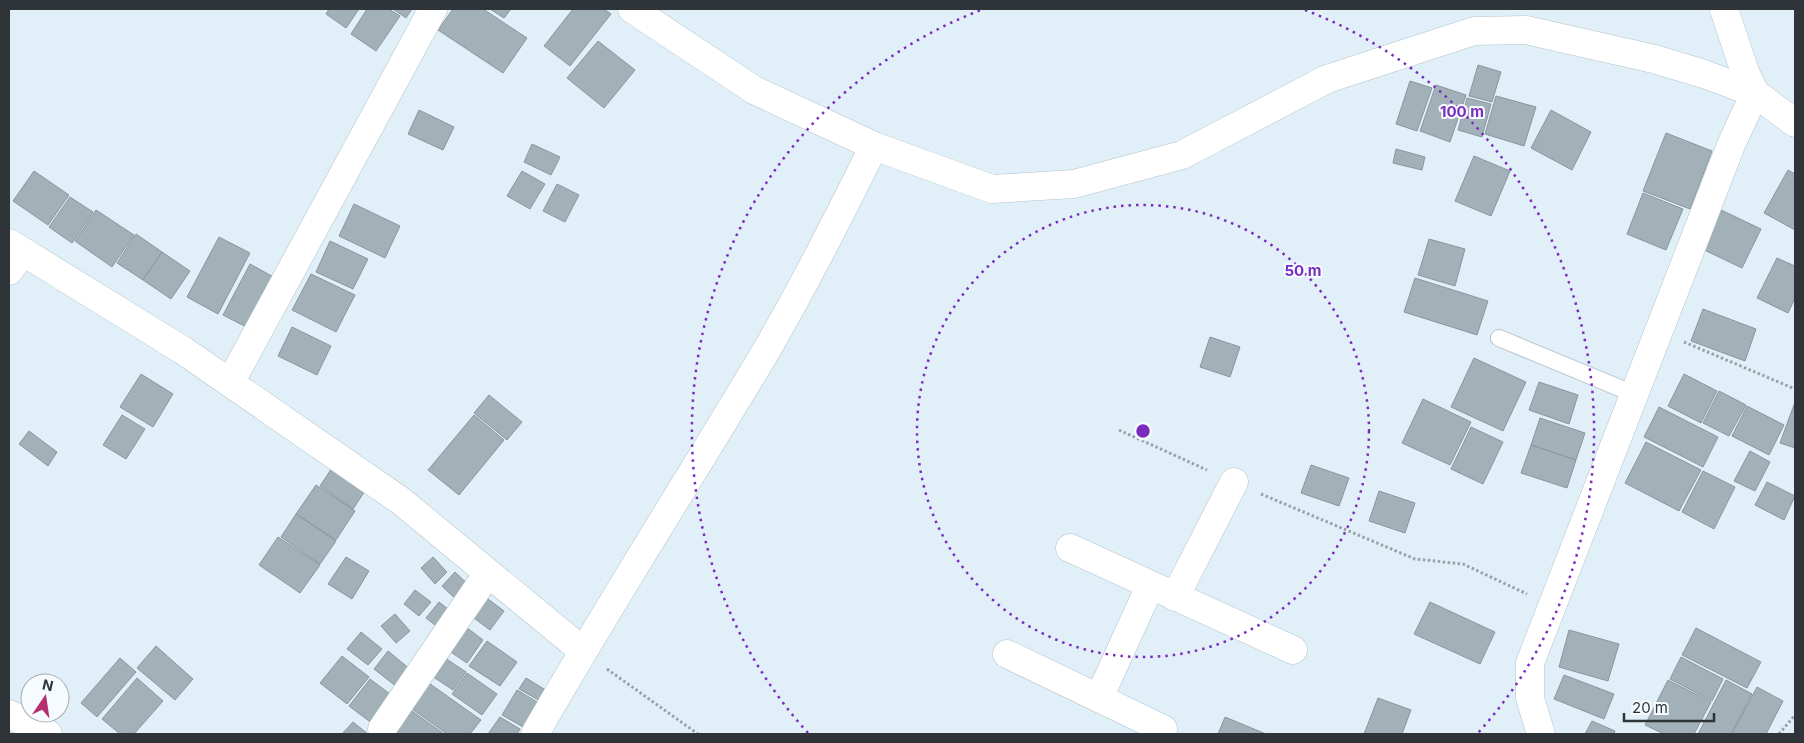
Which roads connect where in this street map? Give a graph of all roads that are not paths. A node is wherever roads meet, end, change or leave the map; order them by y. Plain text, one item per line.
1 (433, 9) edge
2 (632, 9) edge
3 (1724, 9) edge
4 (1755, 93) junction
5 (1795, 122) edge
6 (874, 146) junction
7 (14, 255) edge
8 (1499, 338) dead end
9 (230, 383) junction
10 (1634, 394) junction
11 (1234, 482) road end
12 (1070, 548) dead end
13 (488, 573) junction
14 (1150, 586) junction
15 (1175, 597) junction
16 (1293, 650) dead end
17 (583, 651) junction
18 (1007, 654) dead end
19 (1099, 698) junction
20 (9, 714) edge
21 (382, 729) dead end
22 (1163, 729) dead end
23 (48, 734) edge
24 (535, 734) edge
25 (1541, 734) edge

1 - 9 street
2 - 6 street
3 - 4 street
4 - 5 street
4 - 6 street
4 - 10 street
6 - 17 street
7 - 9 street
8 - 10 lane
9 - 13 street
10 - 25 street
11 - 15 street
12 - 14 street
13 - 17 street
13 - 21 street
14 - 15 street
14 - 19 street
15 - 16 street
17 - 24 street
18 - 19 street
19 - 22 street
20 - 23 street

